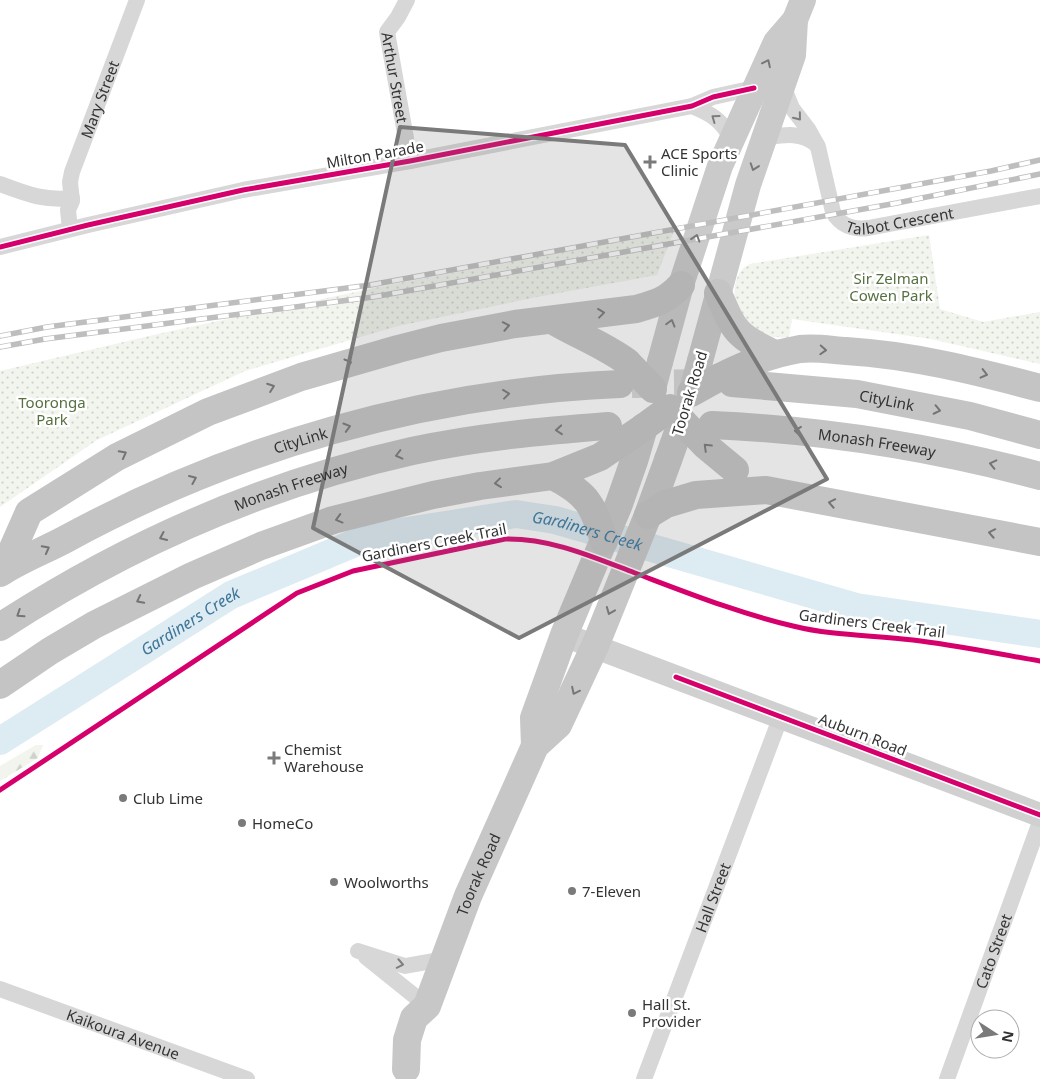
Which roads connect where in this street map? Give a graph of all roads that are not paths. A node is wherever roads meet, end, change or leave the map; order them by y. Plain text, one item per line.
1 (137, 0) edge
2 (407, 0) edge
3 (799, 10) edge
4 (783, 86) junction
5 (754, 88) junction
6 (692, 106) junction
7 (764, 138) junction
8 (732, 139) junction
9 (817, 145) junction
10 (410, 160) junction
11 (0, 184) edge
12 (1040, 196) edge
13 (72, 199) junction
14 (88, 225) junction
15 (70, 229) junction
16 (0, 247) edge
17 (682, 285) junction
18 (718, 293) junction
19 (552, 320) junction
20 (762, 358) junction
21 (623, 373) junction
22 (732, 383) tunnel mouth
23 (1040, 388) edge
24 (674, 403) junction
25 (712, 424) dead end
26 (608, 426) dead end
27 (644, 427) junction
28 (1040, 435) edge
29 (550, 476) junction
30 (1040, 476) edge
31 (729, 481) junction
32 (648, 515) junction
33 (1040, 542) edge
34 (599, 553) junction
35 (2, 572) edge
36 (0, 627) edge
37 (564, 635) junction
38 (595, 646) junction
39 (0, 686) edge
40 (781, 716) junction
41 (535, 746) junction
42 (1040, 815) edge
43 (1040, 822) edge
44 (444, 959) junction
45 (0, 989) edge
46 (427, 1006) junction
47 (404, 1074) edge
48 (247, 1079) edge
49 (644, 1079) edge
50 (947, 1079) edge

1 - 13 street, Mary Street
2 - 10 street, Arthur Street
3 - 4 main road, Toorak Road
5 -> 3 main road, Toorak Road
4 - 7 main road, Toorak Road
4 -> 9 street, Talbot Crescent
5 - 6 street, Milton Parade
5 - 8 main road, Toorak Road
8 -> 6 street
6 - 10 street, Milton Parade
7 - 9 street
7 -> 18 main road, Toorak Road
17 -> 8 main road, Toorak Road
9 - 12 street, Talbot Crescent
10 - 14 street, Milton Parade
11 - 13 street
13 - 14 street
13 - 15 street, Mary Street
14 - 15 street, Milton Parade
15 - 16 street, Milton Parade
19 -> 17 highway
24 -> 17 main road, Toorak Road, bridge
18 - 20 highway
18 - 24 main road, Toorak Road, bridge
19 - 21 highway
35 -> 19 highway
20 -> 23 highway
20 - 24 highway, bridge
21 - 24 highway, bridge
35 -> 21 highway, CityLink
22 -> 28 highway, CityLink
24 - 27 highway, Toorak Road
31 -> 24 highway, bridge
24 - 32 highway, Toorak Road, bridge
30 -> 25 highway, Monash Freeway
26 -> 36 highway, Monash Freeway
27 - 29 highway
27 - 34 highway, Toorak Road
29 - 34 highway
29 -> 39 highway
31 - 32 highway
33 -> 31 highway
32 -> 38 highway, Toorak Road
34 - 37 highway, Toorak Road
37 - 38 main road, Auburn Road
37 - 41 highway, Toorak Road
38 - 40 main road, Auburn Road
38 -> 41 highway, Toorak Road
40 - 42 main road, Auburn Road
40 - 49 street, Hall Street
41 - 44 highway, Toorak Road
43 - 50 street, Cato Street
44 - 46 highway, Toorak Road
46 -> 44 street
45 - 48 street, Kaikoura Avenue
46 - 47 highway, Toorak Road

